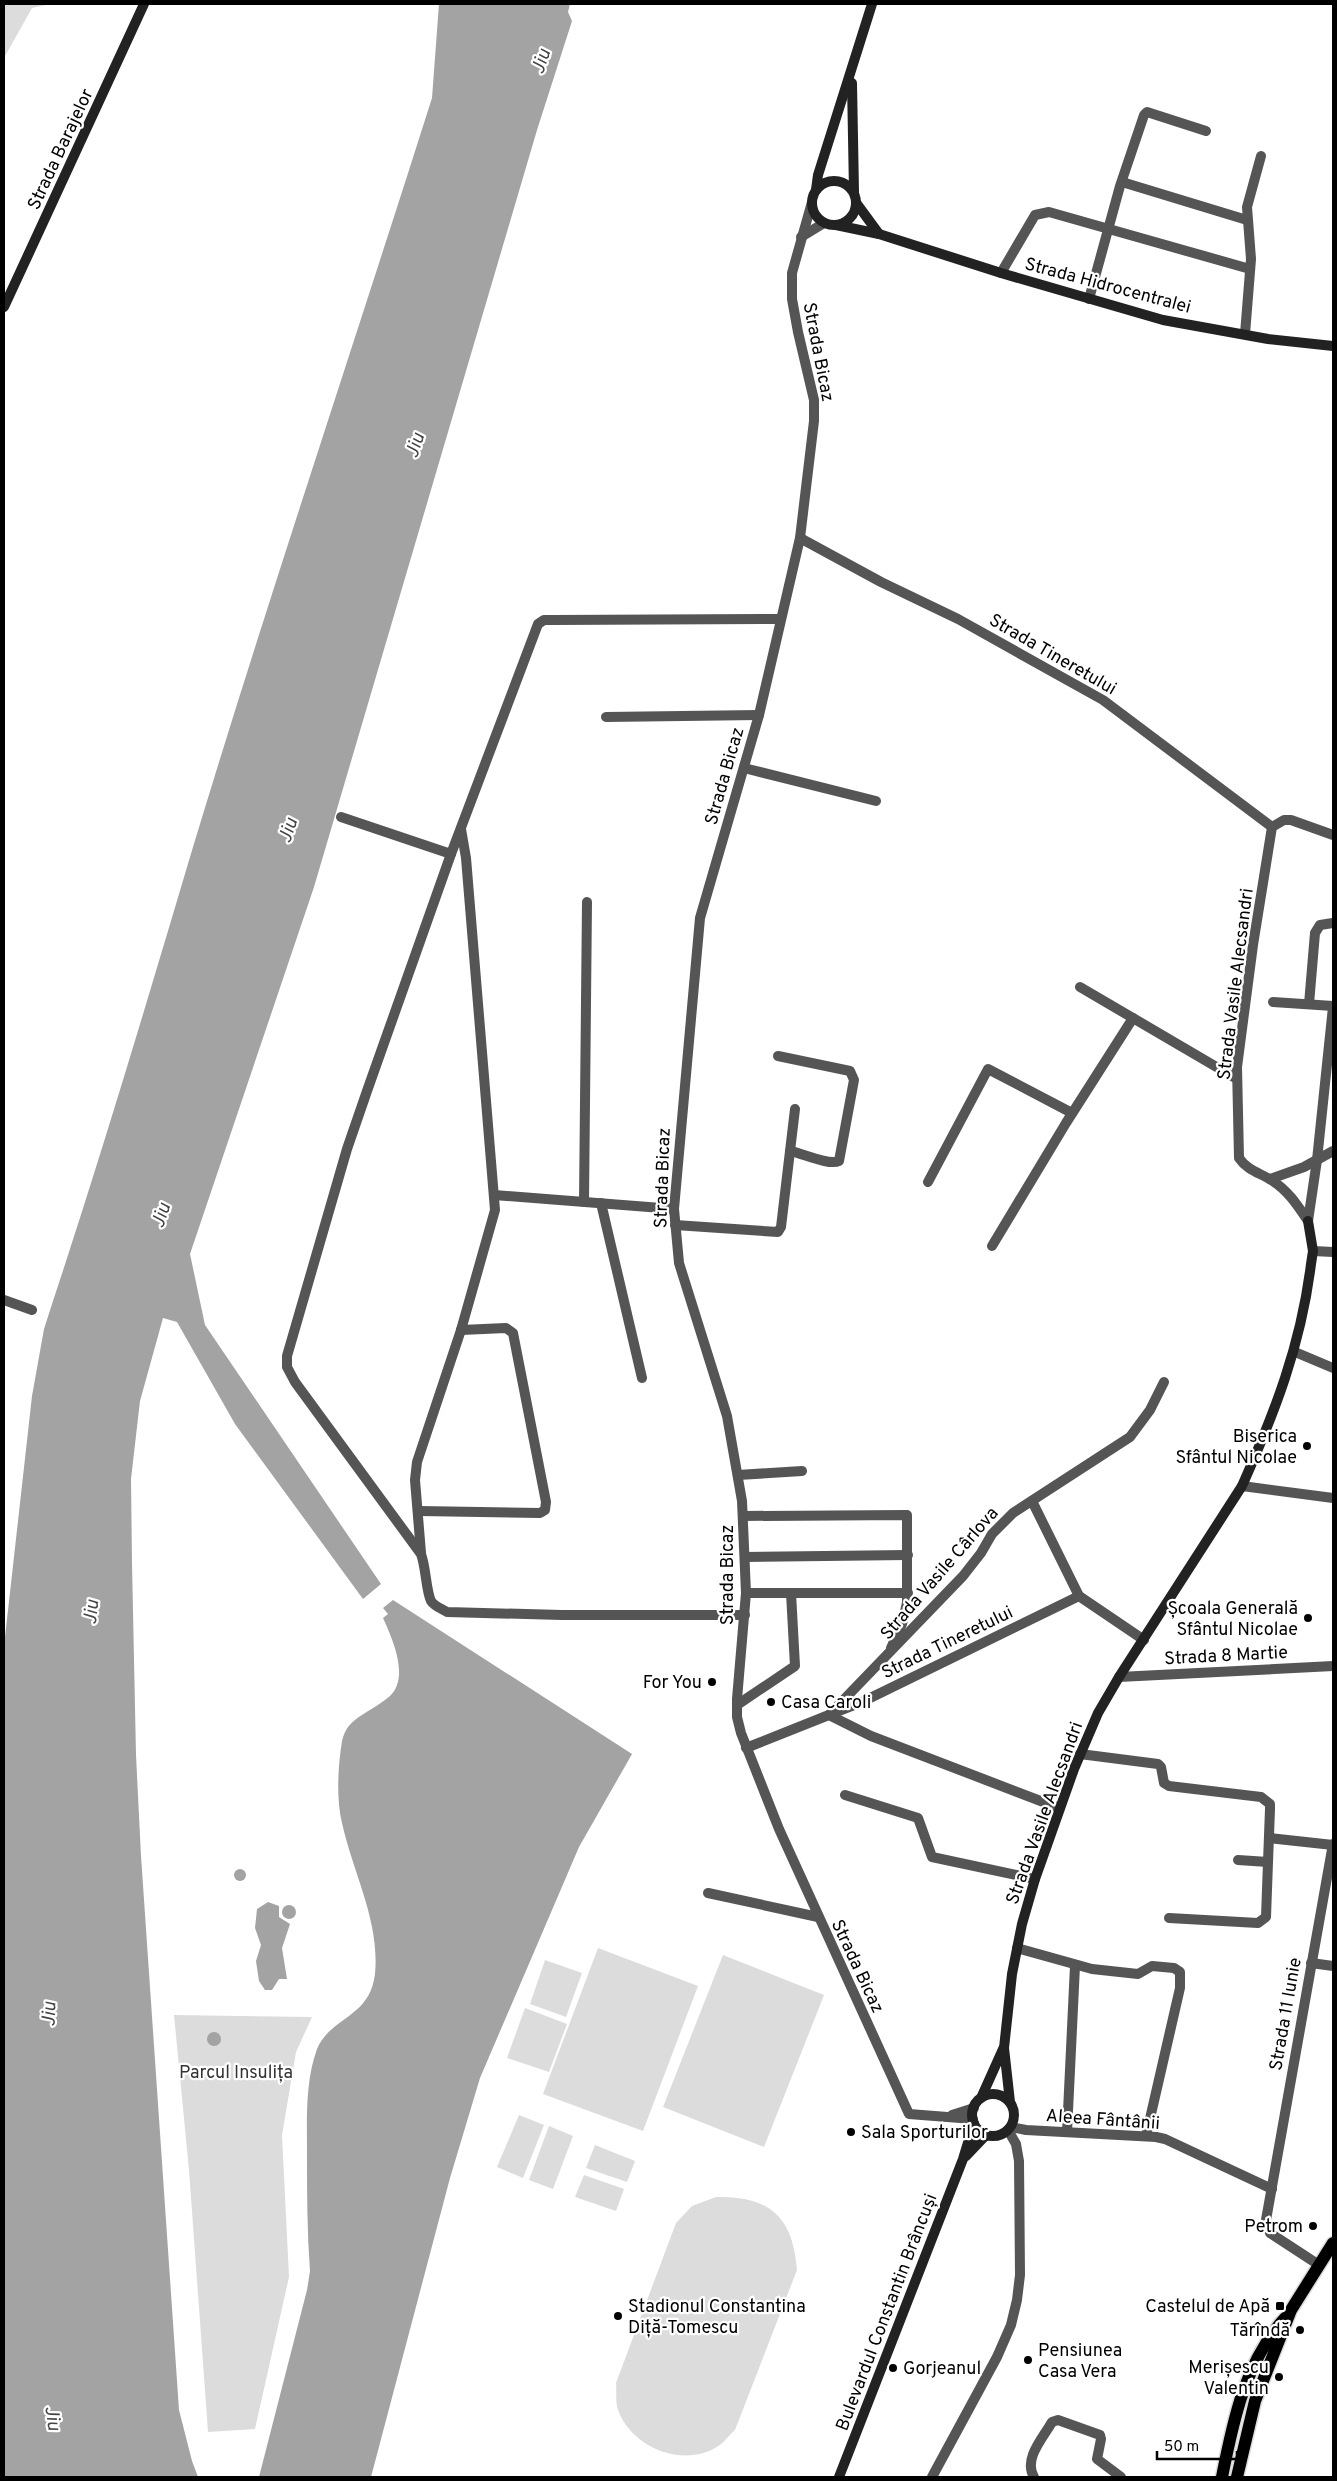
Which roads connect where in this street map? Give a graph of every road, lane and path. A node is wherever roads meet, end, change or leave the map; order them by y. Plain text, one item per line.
1 (144, 4) edge
2 (872, 4) edge
3 (852, 70) junction
4 (1206, 131) dead end
5 (1261, 156) dead end
6 (1122, 182) junction
7 (816, 190) junction
8 (854, 192) junction
9 (812, 202) junction
10 (857, 204) junction
11 (1247, 220) junction
12 (824, 223) junction
13 (836, 225) junction
14 (1109, 228) junction
15 (879, 234) junction
16 (801, 237) junction
17 (1250, 269) junction
18 (1001, 273) junction
19 (1089, 299) junction
20 (4, 307) edge
21 (1244, 334) junction
22 (1333, 346) edge
23 (800, 538) junction
24 (780, 619) junction
25 (759, 715) junction
26 (606, 717) dead end
27 (744, 768) junction
28 (876, 801) dead end
29 (341, 817) dead end
30 (1272, 827) junction
31 (460, 828) junction
32 (1333, 835) edge
33 (451, 854) junction
34 (587, 902) dead end
35 (1333, 923) edge
36 (1080, 986) dead end
37 (1273, 1002) dead end
38 (1309, 1004) junction
39 (1333, 1007) edge
40 (1133, 1018) junction
41 (778, 1056) dead end
42 (1238, 1079) junction
43 (795, 1109) dead end
44 (1072, 1113) junction
45 (790, 1151) junction
46 (1333, 1151) edge
47 (1317, 1160) junction
48 (1270, 1179) junction
49 (928, 1182) dead end
50 (494, 1195) junction
51 (584, 1202) junction
52 (601, 1203) junction
53 (674, 1209) junction
54 (1308, 1221) junction
55 (675, 1226) junction
56 (992, 1246) dead end
57 (1313, 1251) junction
58 (1333, 1252) edge
59 (4, 1300) edge
60 (32, 1310) dead end
61 (461, 1330) junction
62 (1295, 1352) junction
63 (1333, 1368) edge
64 (642, 1378) dead end
65 (1164, 1382) dead end
66 (802, 1471) dead end
67 (738, 1475) junction
68 (1242, 1486) junction
69 (1333, 1498) edge
70 (1032, 1500) junction
71 (419, 1511) junction
72 (743, 1516) junction
73 (421, 1554) junction
74 (908, 1555) junction
75 (745, 1557) junction
76 (791, 1593) junction
77 (908, 1593) junction
78 (746, 1594) junction
79 (1078, 1596) junction
80 (746, 1614) junction
81 (1144, 1640) junction
82 (886, 1658) junction
83 (1333, 1666) edge
84 (1119, 1676) junction
85 (737, 1705) junction
86 (829, 1715) junction
87 (746, 1748) junction
88 (1080, 1754) junction
89 (845, 1795) dead end
90 (1059, 1808) junction
91 (1270, 1838) junction
92 (1333, 1845) edge
93 (1238, 1860) dead end
94 (1268, 1862) junction
95 (1035, 1879) junction
96 (708, 1893) dead end
97 (818, 1917) junction
98 (1169, 1918) dead end
99 (1017, 1948) junction
100 (1311, 1962) junction
101 (1075, 1966) junction
102 (1333, 1966) edge
103 (1004, 2048) junction
104 (981, 2098) junction
105 (1010, 2102) junction
106 (974, 2108) junction
107 (948, 2116) junction
108 (974, 2121) junction
109 (1010, 2128) junction
110 (1067, 2132) junction
111 (986, 2135) junction
112 (1146, 2136) junction
113 (963, 2159) junction
114 (1272, 2189) junction
115 (1333, 2243) edge
116 (1319, 2265) junction
117 (1291, 2310) junction
118 (839, 2477) edge
119 (932, 2477) edge
120 (1034, 2477) edge
121 (1121, 2477) edge
122 (1222, 2477) edge
123 (1237, 2477) edge

1 - 20 street, Strada Barajelor
2 - 3 street
3 - 7 street
3 - 8 street
4 - 6 street
5 - 11 street
6 - 11 street
6 - 14 street
7 - 8 street
7 - 9 street
8 - 10 street
9 - 12 street
9 - 16 street, Strada Bicaz
10 - 13 street
10 - 15 street
11 - 17 street
12 - 13 street
12 - 16 street
13 - 15 street, Strada Hidrocentralei
14 - 17 street
14 - 18 street
14 - 19 street
15 - 18 street, Strada Hidrocentralei
16 - 23 street, Strada Bicaz
17 - 21 street
18 - 19 street, Strada Hidrocentralei
19 - 21 street, Strada Hidrocentralei
21 - 22 street, Strada Hidrocentralei
23 - 24 street, Strada Bicaz
23 - 30 street, Strada Tineretului
24 - 25 street, Strada Bicaz
24 - 31 street
25 - 26 street
25 - 27 street, Strada Bicaz
27 - 28 street
27 - 53 street, Strada Bicaz
29 - 33 street
30 - 32 street
30 - 42 street, Strada Vasile Alecsandri
31 - 33 street
31 - 50 street
33 - 73 street
34 - 51 street
35 - 38 street
36 - 40 street
37 - 38 street
38 - 39 street
39 - 47 street, Strada Vasile Alecsandri
40 - 42 street
40 - 44 street
41 - 45 street
42 - 48 street, Strada Vasile Alecsandri
43 - 45 street
44 - 49 street
44 - 56 street
45 - 55 street
46 - 47 street
47 - 48 street
47 - 54 street, Strada Vasile Alecsandri
48 - 54 street, Strada Vasile Alecsandri
50 - 51 street
50 - 61 street
51 - 52 street
52 - 53 street
52 - 64 street
53 - 55 street, Strada Bicaz
54 - 57 street, Strada Vasile Alecsandri
55 - 67 street, Strada Bicaz
57 - 58 street
57 - 62 street, Strada Vasile Alecsandri
59 - 60 street
61 - 71 street
61 - 71 street
62 - 63 street
62 - 68 street, Strada Vasile Alecsandri
65 - 70 street, Strada Vasile Cârlova
66 - 67 street
67 - 72 street, Strada Bicaz
68 - 69 street
68 - 81 street, Strada Vasile Alecsandri
70 - 79 street
70 - 82 street, Strada Vasile Cârlova
71 - 73 street
72 - 74 street
72 - 75 street, Strada Bicaz
73 - 80 street
74 - 75 street
74 - 77 street
75 - 78 street, Strada Bicaz
76 - 77 street
76 - 78 street
76 - 85 street
77 - 82 street
78 - 80 street, Strada Bicaz
79 - 81 street
79 - 86 street, Strada Tineretului
80 - 85 street, Strada Bicaz
81 - 84 street, Strada Vasile Alecsandri
82 - 86 street, Strada Vasile Cârlova
83 - 84 street, Strada 8 Martie
84 - 88 street, Strada Vasile Alecsandri
85 - 87 street, Strada Bicaz
86 - 87 street, Strada Tineretului
86 - 90 street
87 - 97 street, Strada Bicaz
88 - 90 street, Strada Vasile Alecsandri
88 - 91 street
89 - 95 street
90 - 95 street, Strada Vasile Alecsandri
91 - 92 street
91 - 94 street
92 - 100 street, Strada 11 Iunie
93 - 94 street
94 - 98 street
95 - 99 street, Strada Vasile Alecsandri
96 - 97 street
97 - 107 street, Strada Bicaz
99 - 101 street
99 - 103 street, Strada Vasile Alecsandri
100 - 102 street
100 - 114 street, Strada 11 Iunie
101 - 110 street
101 - 112 street
103 - 104 street, Strada Vasile Alecsandri
103 - 105 street, Strada Vasile Alecsandri
104 - 105 street
104 - 106 street
105 - 109 street
106 - 107 street, Strada Bicaz
106 - 108 street
107 - 108 street, Strada Bicaz
108 - 111 street
108 - 113 street, Bulevardul Constantin Brâncuși
109 - 110 street, Aleea Fântânii
109 - 111 street
109 - 119 street
110 - 112 street, Aleea Fântânii
111 - 113 street, Bulevardul Constantin Brâncuși
112 - 114 street, Aleea Fântânii
113 - 118 street, Bulevardul Constantin Brâncuși
114 - 116 street, Strada 11 Iunie
115 - 116 main road
116 - 117 main road
117 - 122 main road
117 - 123 main road
120 - 121 street

